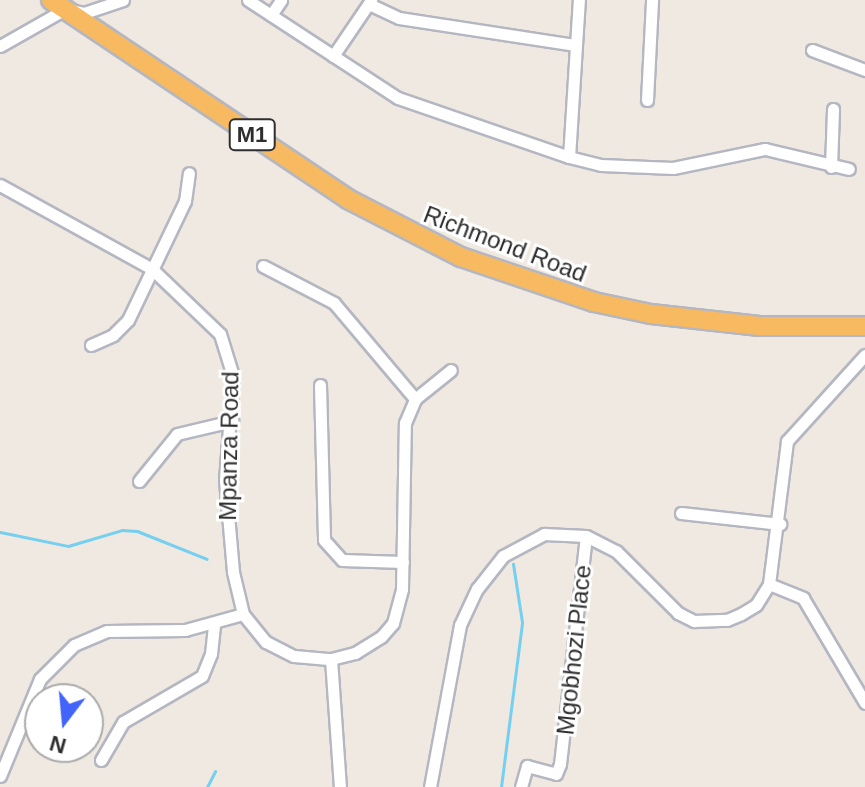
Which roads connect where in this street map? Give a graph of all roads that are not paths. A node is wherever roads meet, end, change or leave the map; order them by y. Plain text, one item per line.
1 (123, 0) edge
2 (248, 0) edge
3 (281, 0) edge
4 (579, 0) edge
5 (652, 0) edge
6 (370, 2) edge
7 (58, 5) edge
8 (271, 15) junction
9 (576, 45) junction
10 (0, 46) edge
11 (812, 50) dead end
12 (333, 56) junction
13 (865, 70) edge
14 (647, 100) dead end
15 (833, 109) dead end
16 (569, 157) junction
17 (831, 167) junction
18 (849, 169) dead end
19 (189, 173) dead end
20 (0, 185) edge
21 (263, 266) dead end
22 (152, 269) junction
23 (865, 326) edge
24 (91, 345) dead end
25 (865, 355) edge
26 (451, 370) dead end
27 (320, 385) dead end
28 (415, 399) junction
29 (232, 421) junction
30 (139, 481) dead end
31 (681, 513) dead end
32 (780, 524) junction
33 (586, 536) junction
34 (403, 562) junction
35 (769, 584) junction
36 (243, 614) junction
37 (214, 625) junction
38 (331, 659) junction
39 (865, 703) edge
40 (104, 755) edge
41 (0, 776) edge
42 (340, 787) edge
43 (430, 787) edge
44 (521, 787) edge

1 - 7 street
2 - 8 street
3 - 8 street
4 - 9 street
5 - 14 street
6 - 9 street
6 - 12 street
7 - 10 street
7 - 23 highway, Richmond Road / M1
8 - 12 street
9 - 16 street
11 - 13 street
12 - 16 street
15 - 17 street
16 - 17 street
17 - 18 street
19 - 22 street
20 - 22 street, Mpanza Road
21 - 28 street
22 - 24 street
22 - 29 street, Mpanza Road
25 - 32 street
26 - 28 street
27 - 34 street
28 - 34 street
29 - 30 street
29 - 36 street, Mpanza Road
31 - 32 street
32 - 35 street
33 - 35 street
33 - 43 street
33 - 44 street, Mgobhozi Place
34 - 38 street
35 - 39 street
36 - 37 street
36 - 38 street
37 - 40 street
37 - 41 street
38 - 42 street

